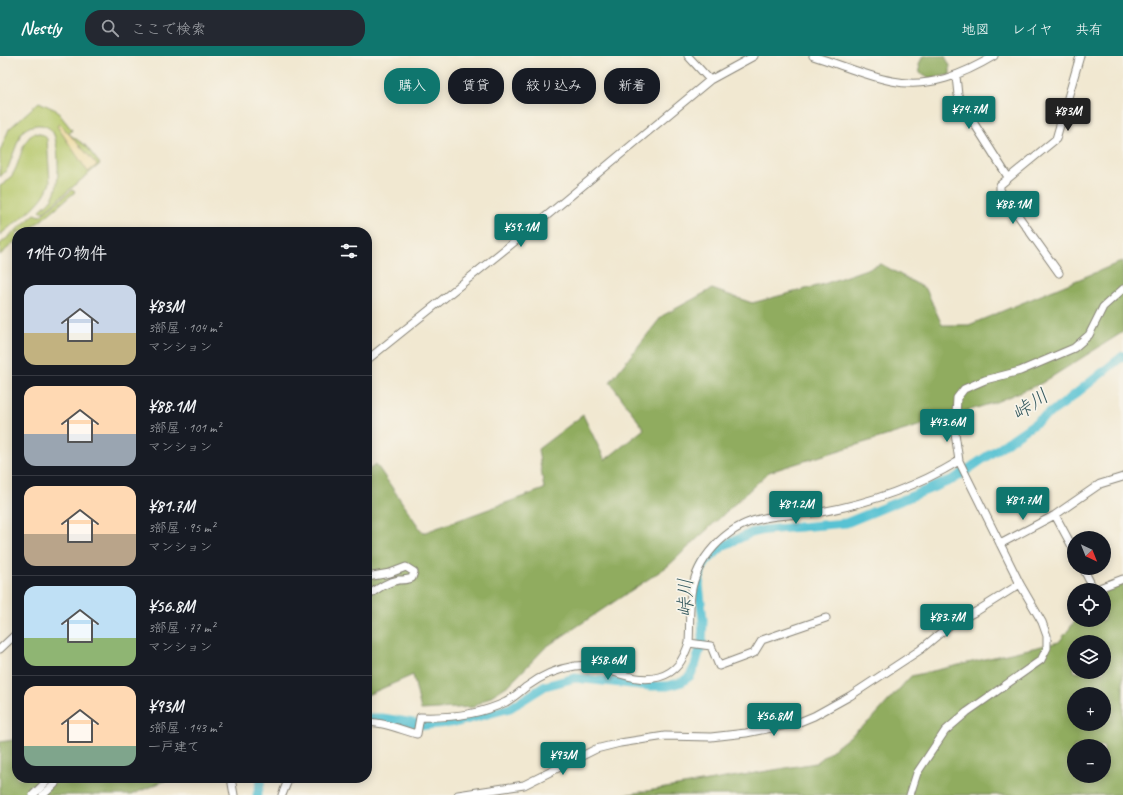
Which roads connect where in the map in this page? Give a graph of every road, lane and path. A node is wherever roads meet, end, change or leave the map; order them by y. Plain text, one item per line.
1 (688, 56) edge
2 (754, 56) edge
3 (813, 56) edge
4 (994, 56) edge
5 (1080, 56) edge
6 (956, 76) junction
7 (710, 80) junction
8 (1008, 177) junction
9 (1059, 273) dead end
10 (1123, 289) edge
11 (372, 356) edge
12 (959, 461) junction
13 (1123, 477) edge
14 (1055, 515) junction
15 (1067, 537) edge
16 (1000, 544) junction
17 (1086, 575) edge
18 (372, 576) edge
19 (1123, 579) edge
20 (1020, 584) junction
21 (372, 592) edge
22 (826, 618) dead end
23 (12, 638) edge
24 (689, 643) junction
25 (0, 649) edge
26 (372, 722) edge
27 (45, 783) edge
28 (55, 783) edge
29 (232, 783) edge
30 (288, 783) edge
31 (33, 795) edge
32 (43, 795) edge
33 (234, 795) edge
34 (282, 795) edge
35 (458, 795) edge
36 (910, 795) edge

1 - 7 street
2 - 7 street
3 - 6 street
4 - 6 street
5 - 8 street
6 - 8 street
7 - 11 street
8 - 9 street
10 - 12 street
12 - 16 street
12 - 24 street
13 - 14 street
14 - 15 street
14 - 16 street
16 - 20 street
17 - 19 street
18 - 21 street
20 - 35 street
20 - 36 street
22 - 24 street
23 - 25 street
24 - 26 street
27 - 31 street
28 - 32 street
29 - 33 street
30 - 34 street

